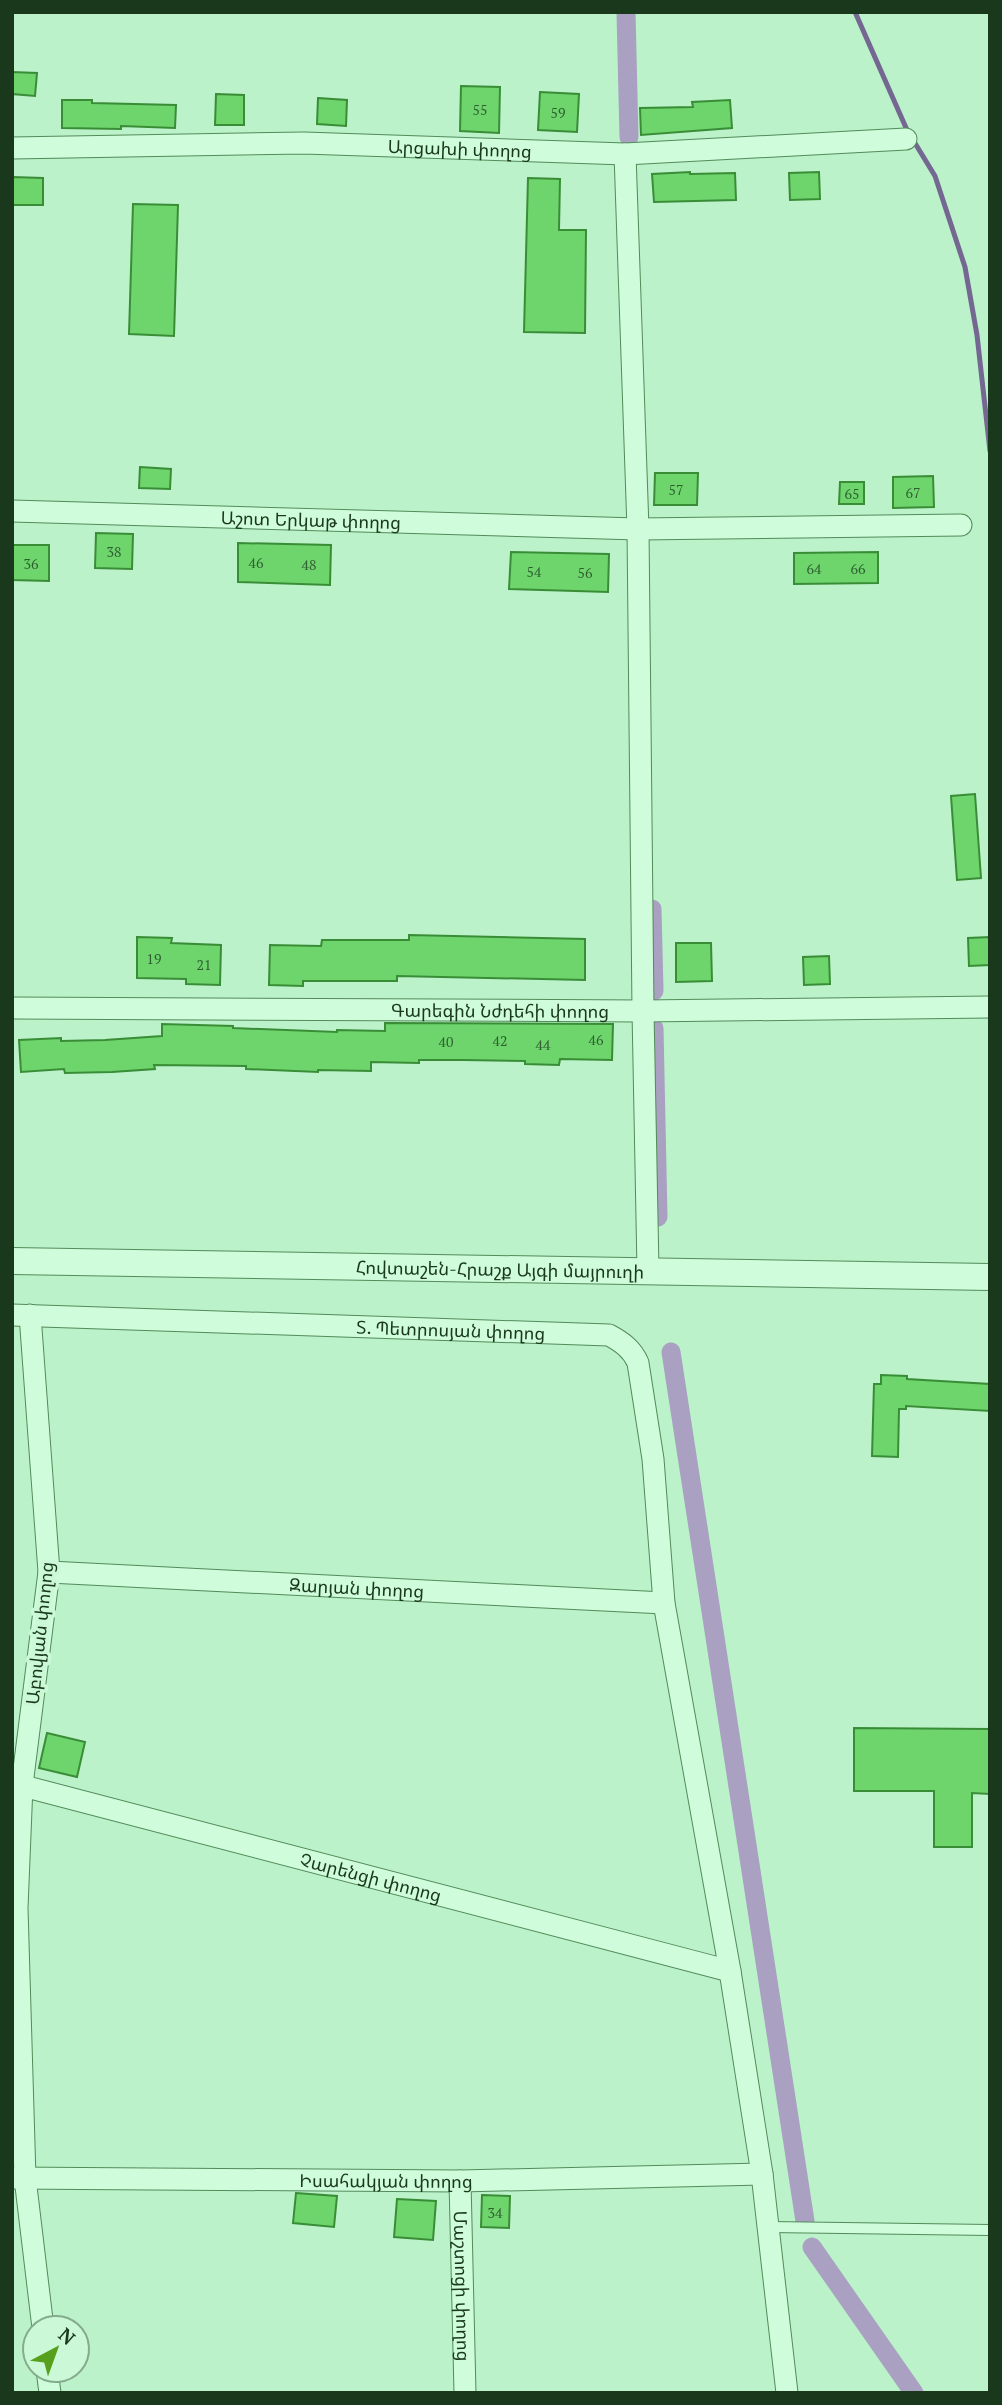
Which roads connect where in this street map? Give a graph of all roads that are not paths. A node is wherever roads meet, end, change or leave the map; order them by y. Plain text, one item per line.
1 (906, 139) dead end
2 (12, 148) edge
3 (625, 154) junction
4 (12, 511) edge
5 (961, 525) dead end
6 (638, 529) junction
7 (12, 1007) edge
8 (990, 1007) edge
9 (643, 1011) junction
10 (12, 1261) edge
11 (648, 1270) junction
12 (990, 1277) edge
13 (21, 1315) edge
14 (48, 1572) junction
15 (664, 1603) junction
16 (17, 1784) edge
17 (730, 1971) junction
18 (762, 2174) junction
19 (19, 2178) edge
20 (460, 2181) junction
21 (769, 2227) junction
22 (990, 2230) edge
23 (41, 2314) edge
24 (465, 2393) edge
25 (787, 2393) edge

1 - 3 street, Արցախի փողոց
2 - 3 street, Արցախի փողոց
3 - 6 street
4 - 6 street, Աշոտ Երկաթ փողոց
5 - 6 street
6 - 9 street
7 - 9 street, Գարեգին Նժդեհի փողոց
8 - 9 street, Գարեգին Նժդեհի փողոց
9 - 11 street
10 - 11 street, Հովտաշեն-Հրաշք Այգի մայրուղի
11 - 12 street, Հովտաշեն-Հրաշք Այգի մայրուղի
13 - 14 street, Աբովյան փողոց
13 - 15 street, Տ. Պետրոսյան փողոց
14 - 15 street, Զարյան փողոց
14 - 16 street, Աբովյան փողոց
15 - 17 street, Տ. Պետրոսյան փողոց
16 - 17 street, Չարենցի փողոց
16 - 19 street, Աբովյան փողոց
17 - 18 street, Տ. Պետրոսյան փողոց
18 - 20 street, Իսահակյան փողոց
18 - 21 street, Տ. Պետրոսյան փողոց
19 - 20 street, Իսահակյան փողոց
19 - 23 street, Աբովյան փողոց
20 - 24 street, Մաշտոցի փողոց
21 - 22 lane
21 - 25 street, Տ. Պետրոսյան փողոց

